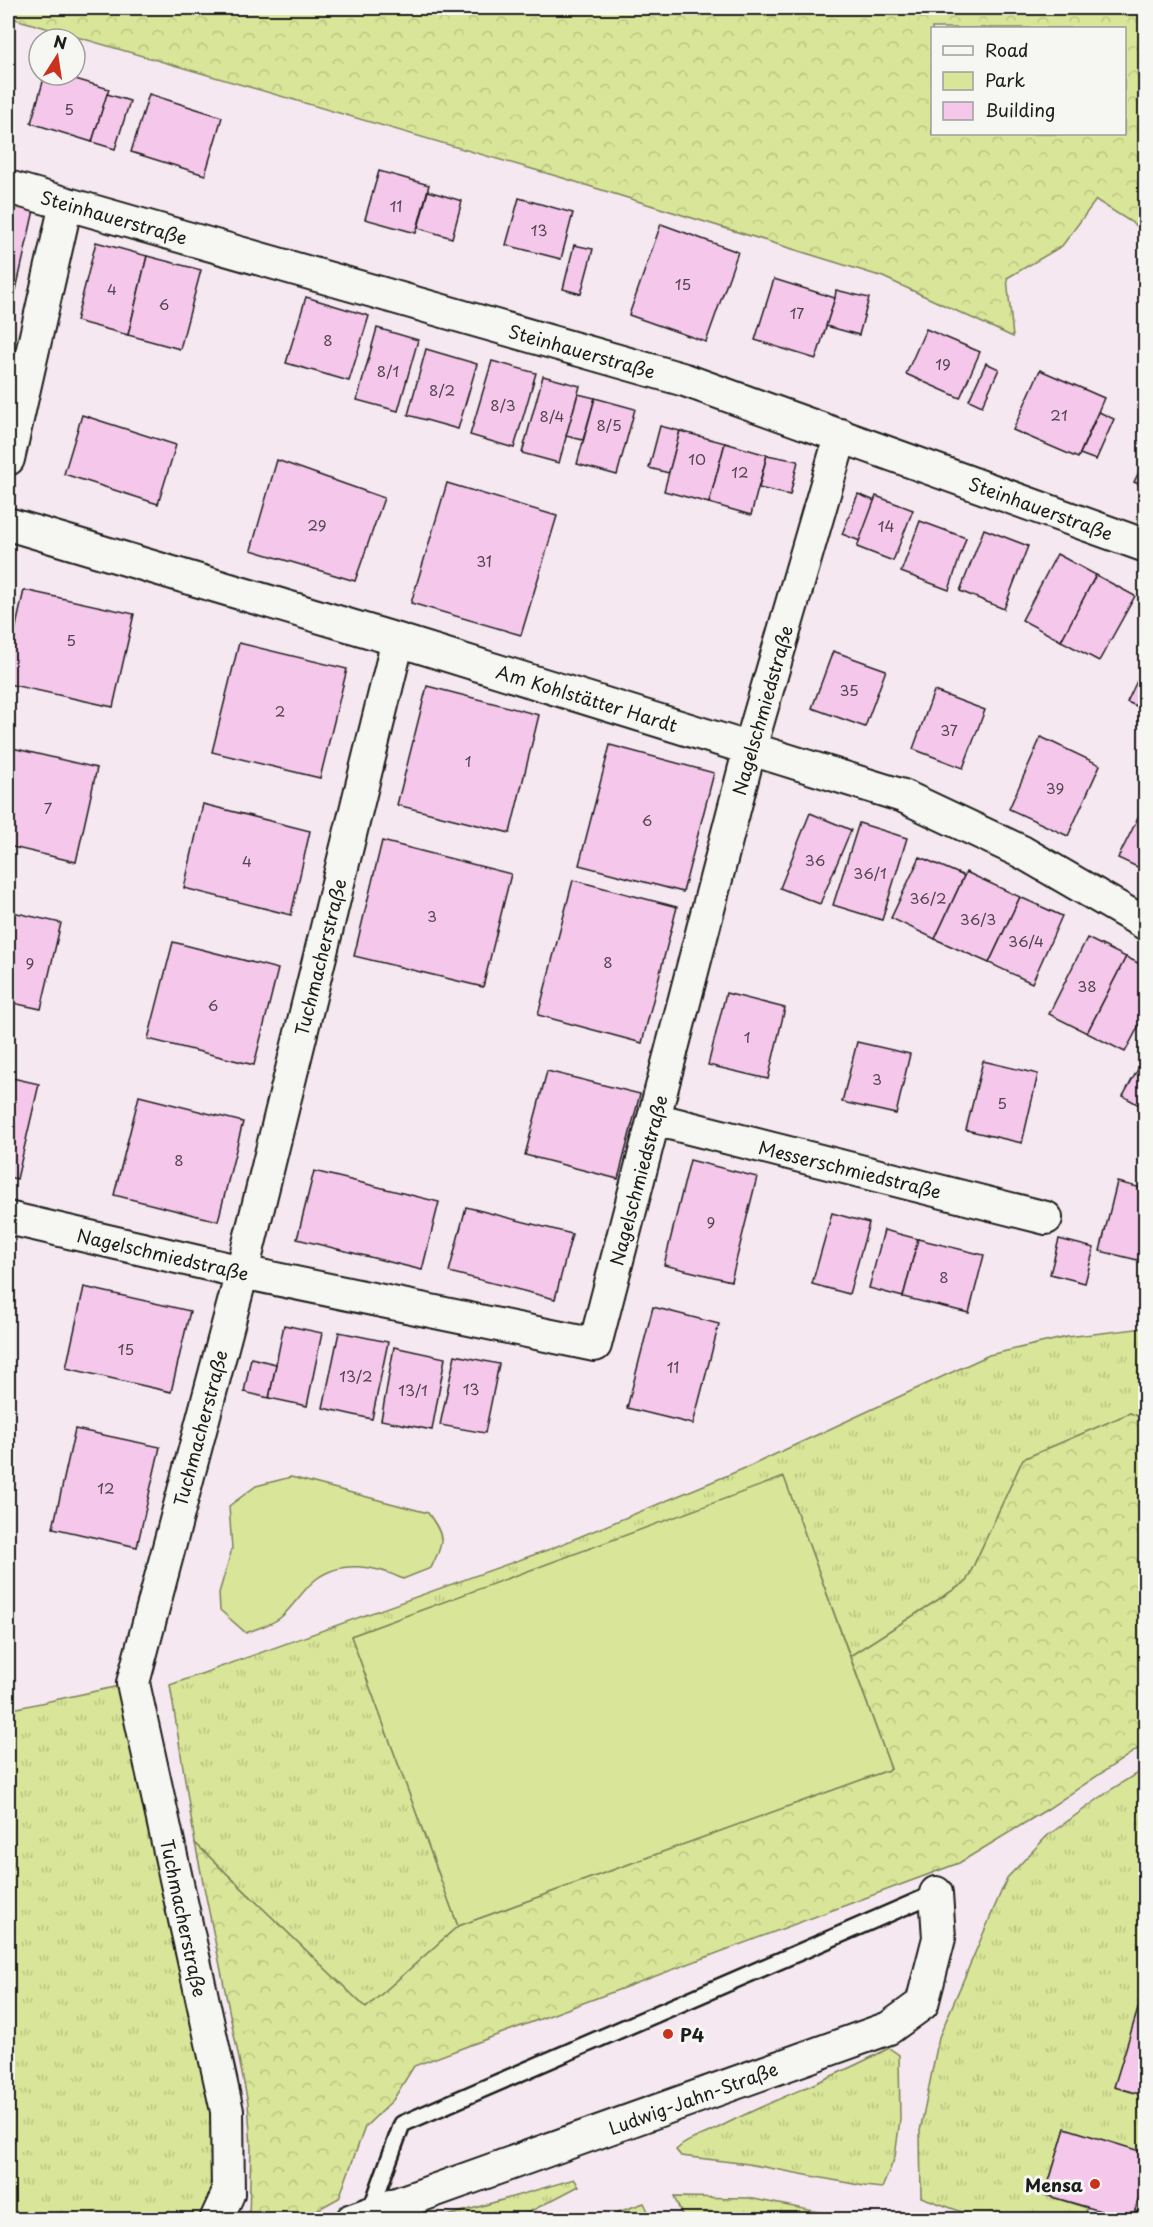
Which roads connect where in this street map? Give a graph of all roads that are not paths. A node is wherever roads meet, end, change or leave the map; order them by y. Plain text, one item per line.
1 (8, 187) edge
2 (66, 204) junction
3 (840, 435) junction
4 (8, 459) edge
5 (8, 524) edge
6 (1146, 546) edge
7 (398, 640) junction
8 (750, 748) junction
9 (1146, 924) edge
10 (654, 1119) junction
11 (8, 1218) edge
12 (1046, 1218) dead end
13 (242, 1272) junction
14 (936, 1893) joint
15 (361, 2217) edge
16 (216, 2220) edge

1 - 2 street, Steinhauerstraße
2 - 3 street, Steinhauerstraße
2 - 4 street
3 - 6 street, Steinhauerstraße
3 - 8 street, Nagelschmiedstraße
5 - 7 street, Am Kohlstätter Hardt
7 - 8 street, Am Kohlstätter Hardt
7 - 13 street, Tuchmacherstraße
8 - 9 street, Am Kohlstätter Hardt
8 - 10 street, Nagelschmiedstraße
10 - 12 street, Messerschmiedstraße
10 - 13 street, Nagelschmiedstraße
11 - 13 street, Nagelschmiedstraße
13 - 16 street, Tuchmacherstraße
14 - 15 lane
14 - 15 street, Ludwig-Jahn-Straße

